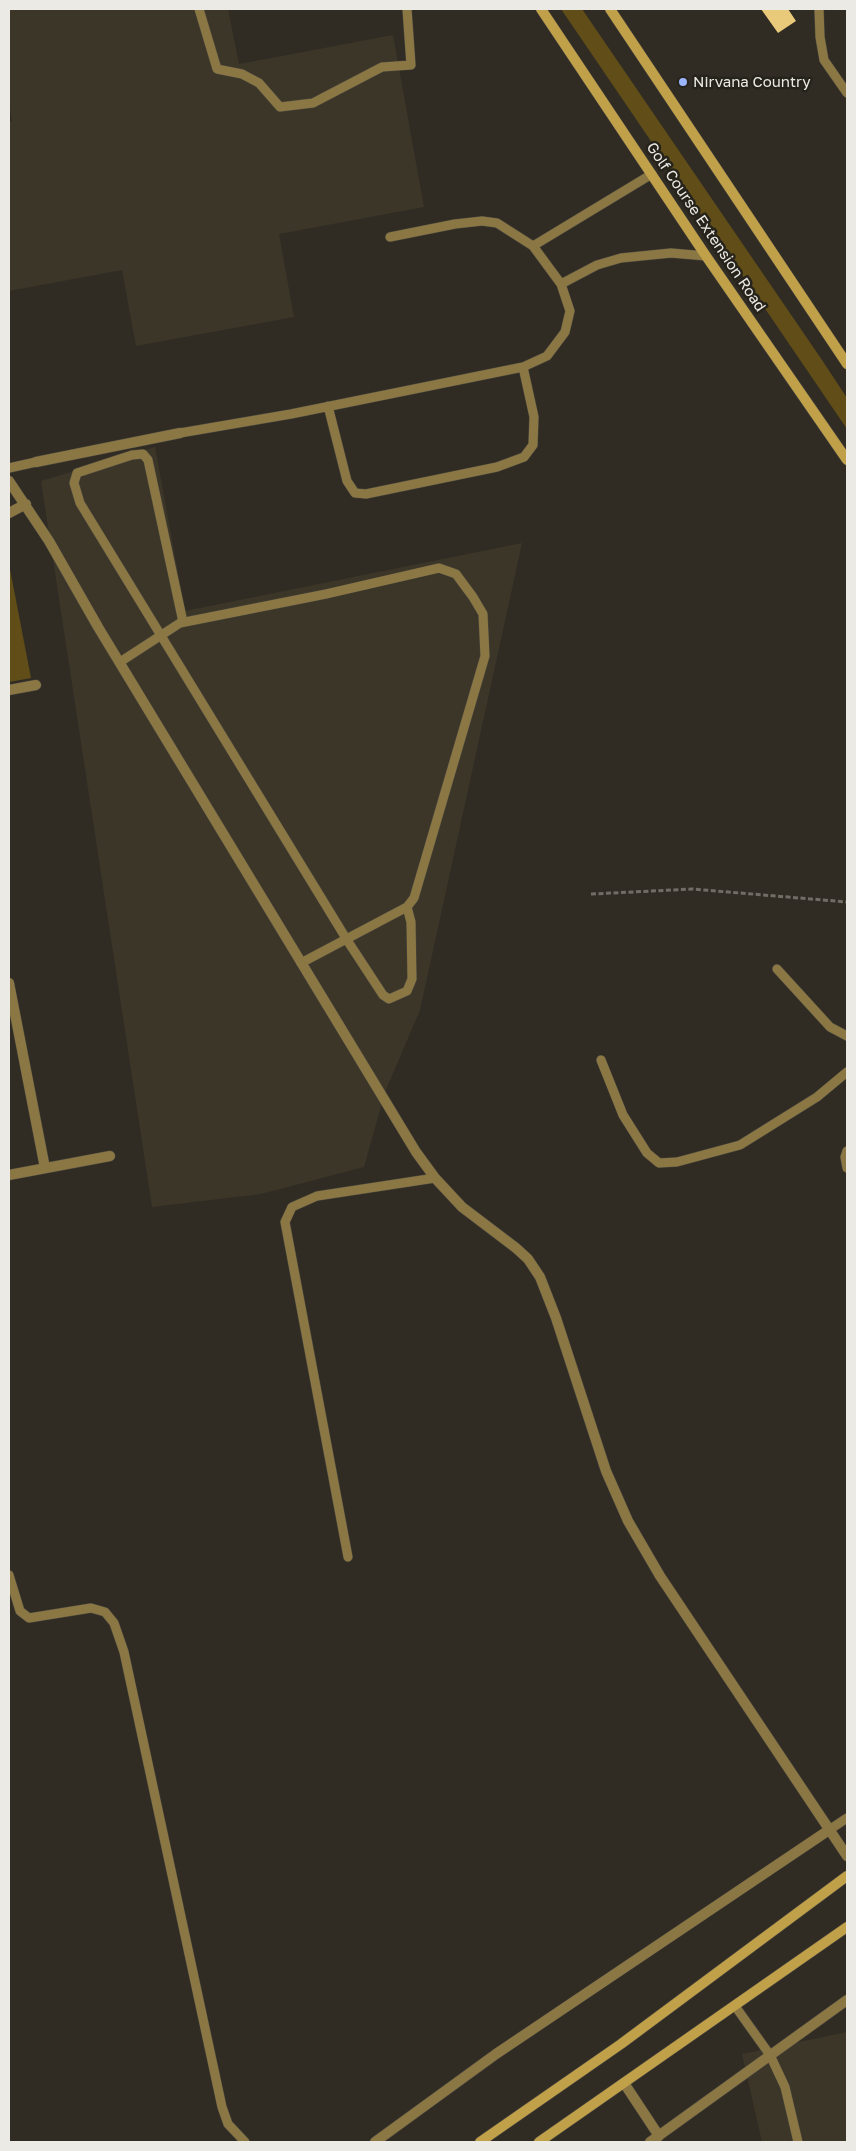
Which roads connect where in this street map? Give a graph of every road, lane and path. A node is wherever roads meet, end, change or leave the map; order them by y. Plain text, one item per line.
1 (199, 9) edge
2 (407, 9) edge
3 (541, 9) edge
4 (610, 9) edge
5 (819, 9) edge
6 (847, 93) edge
7 (652, 174) junction
8 (390, 237) dead end
9 (533, 246) junction
10 (706, 256) junction
11 (561, 284) junction
12 (847, 364) edge
13 (523, 366) junction
14 (328, 406) junction
15 (180, 433) joint
16 (847, 460) edge
17 (36, 462) joint
18 (9, 468) edge
19 (9, 481) edge
20 (26, 504) junction
21 (9, 513) edge
22 (183, 622) junction
23 (162, 635) junction
24 (120, 662) junction
25 (36, 685) dead end
26 (9, 690) edge
27 (591, 894) dead end
28 (847, 902) edge
29 (407, 907) junction
30 (347, 940) junction
31 (301, 963) junction
32 (777, 969) dead end
33 (9, 983) edge
34 (847, 1036) edge
35 (601, 1060) dead end
36 (847, 1072) edge
37 (847, 1151) edge
38 (110, 1156) dead end
39 (45, 1168) junction
40 (847, 1168) edge
41 (9, 1175) edge
42 (435, 1178) junction
43 (348, 1557) dead end
44 (9, 1575) edge
45 (847, 1818) edge
46 (829, 1830) junction
47 (847, 1856) edge
48 (847, 1876) edge
49 (847, 1927) edge
50 (847, 2000) edge
51 (735, 2006) junction
52 (770, 2054) junction
53 (624, 2083) junction
54 (659, 2136) junction
55 (245, 2142) edge
56 (375, 2142) edge
57 (480, 2142) edge
58 (539, 2142) edge
59 (650, 2142) edge
60 (798, 2142) edge

1 - 2 lane
3 - 7 main road, Golf Course Extension Road
4 - 12 main road
5 - 6 lane
7 - 9 lane
7 - 10 main road, Golf Course Extension Road
8 - 9 lane
9 - 11 lane
10 - 11 lane
10 - 16 main road, Golf Course Extension Road
11 - 13 lane
13 - 14 lane
13 - 14 lane
14 - 15 lane
15 - 17 street
17 - 18 lane
19 - 20 street
20 - 21 street
20 - 24 street
22 - 23 lane
22 - 23 lane
22 - 29 lane
23 - 24 lane
23 - 30 lane
24 - 31 street
25 - 26 street
27 - 28 path
29 - 30 lane
29 - 30 lane
30 - 31 lane
31 - 42 street
32 - 34 lane
33 - 39 street
35 - 36 lane
37 - 40 lane
38 - 39 street
39 - 41 street
42 - 43 lane
42 - 46 street
44 - 55 lane
45 - 46 lane
46 - 47 street
46 - 56 street
48 - 57 main road
49 - 51 main road
50 - 52 street
51 - 52 lane
51 - 53 main road
52 - 54 street
52 - 60 lane
53 - 54 street
53 - 58 main road
54 - 59 street

